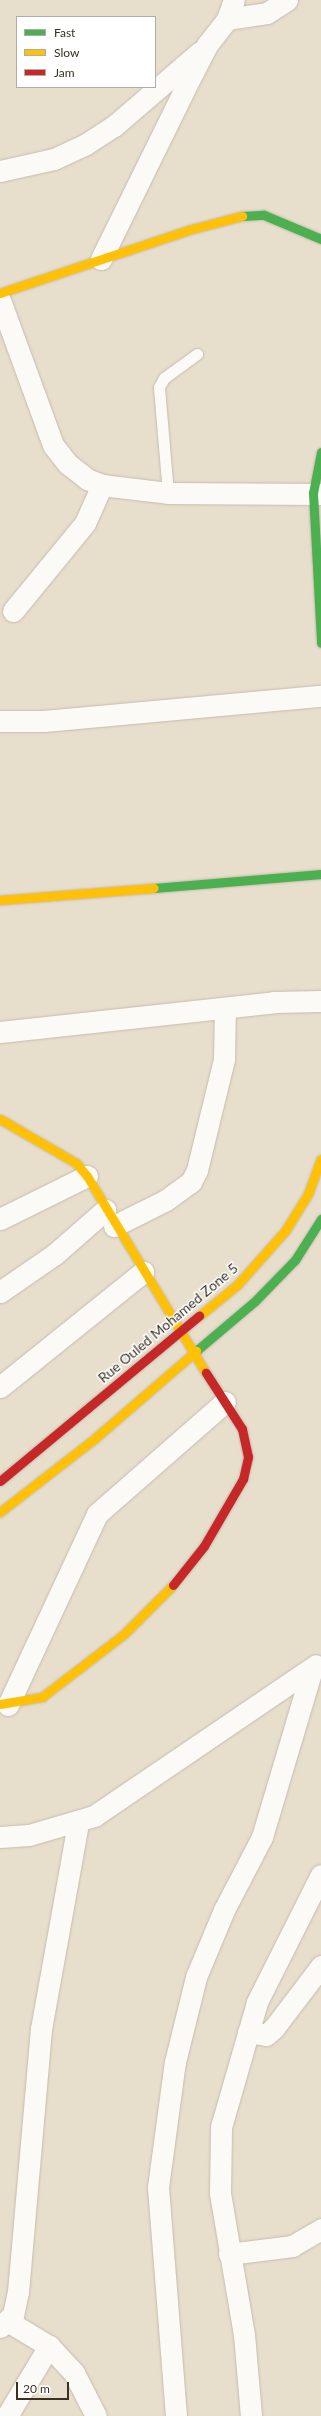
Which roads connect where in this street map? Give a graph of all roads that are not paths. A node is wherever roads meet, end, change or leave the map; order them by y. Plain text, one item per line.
1 (287, 0) edge
2 (230, 10) edge
3 (207, 45) junction
4 (0, 170) edge
5 (321, 239) edge
6 (101, 259) junction
7 (0, 293) edge
8 (0, 300) edge
9 (197, 354) dead end
10 (321, 452) edge
11 (102, 485) junction
12 (168, 493) junction
13 (317, 494) edge
14 (13, 611) dead end
15 (321, 643) edge
16 (321, 696) edge
17 (0, 721) edge
18 (321, 874) edge
19 (0, 900) edge
20 (321, 1001) edge
21 (225, 1009) junction
22 (0, 1032) edge
23 (0, 1119) edge
24 (321, 1159) edge
25 (87, 1176) junction
26 (110, 1218) junction
27 (0, 1219) edge
28 (319, 1229) edge
29 (143, 1272) junction
30 (0, 1292) edge
31 (181, 1333) junction
32 (196, 1354) junction
33 (0, 1386) edge
34 (225, 1402) junction
35 (0, 1481) edge
36 (0, 1512) edge
37 (317, 1665) edge
38 (4, 1704) edge
39 (78, 1823) junction
40 (0, 1837) edge
41 (321, 1875) edge
42 (321, 1966) edge
43 (248, 2032) junction
44 (318, 2234) edge
45 (229, 2254) junction
46 (4, 2325) edge
47 (49, 2346) junction
48 (7, 2416) edge
49 (96, 2416) edge
50 (176, 2416) edge
51 (251, 2416) edge

1 - 2 street
2 - 3 street
3 - 4 street
3 - 6 street
5 - 6 street
6 - 7 street
8 - 11 street
9 - 12 lane
10 - 13 street
11 - 12 street
11 - 14 street
12 - 13 street
13 - 15 street
16 - 17 street
18 - 19 street
20 - 21 street
21 - 22 street
21 - 26 street
23 - 25 street
24 - 31 street, Rue Ouled Mohamed Zone 5
25 - 26 street
25 - 27 street
26 - 29 street
26 - 30 street
28 - 32 street
29 - 31 street
29 - 33 street
31 - 32 street
31 - 35 street, Rue Ouled Mohamed Zone 5
32 - 34 street
32 - 36 street
34 - 38 street
34 - 38 street
37 - 39 street
37 - 50 street
39 - 40 street
39 - 46 street
41 - 43 street
42 - 43 street
43 - 45 street
44 - 45 street
45 - 51 street
46 - 47 street
47 - 48 street
47 - 49 street

